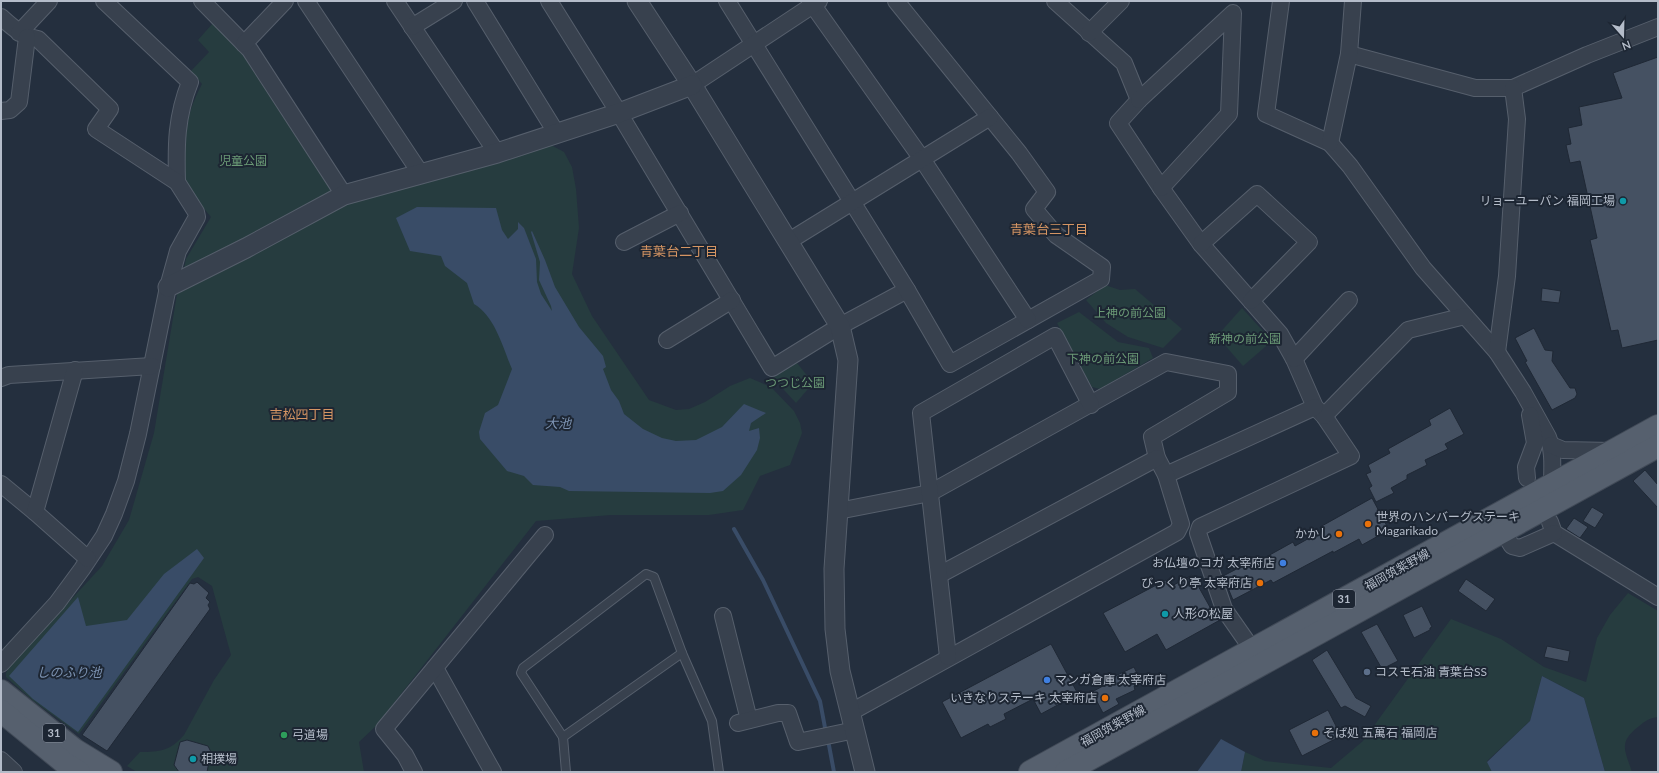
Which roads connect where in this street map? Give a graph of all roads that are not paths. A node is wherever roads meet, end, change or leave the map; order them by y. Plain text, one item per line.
1 (50, 1) edge
2 (104, 1) edge
3 (202, 1) edge
4 (285, 1) edge
5 (306, 1) edge
6 (395, 1) edge
7 (454, 1) edge
8 (475, 1) edge
9 (549, 1) edge
10 (637, 1) edge
11 (727, 1) edge
12 (896, 1) edge
13 (1054, 1) edge
14 (1121, 1) edge
15 (1281, 1) edge
16 (1353, 1) edge
17 (814, 2) edge
18 (1, 17) edge
19 (412, 27) junction
20 (1658, 27) edge
21 (1090, 33) junction
22 (23, 35) junction
23 (244, 44) junction
24 (754, 44) junction
25 (1349, 54) junction
26 (692, 85) junction
27 (1513, 88) junction
28 (1139, 100) junction
29 (1, 111) edge
30 (619, 113) junction
31 (990, 117) junction
32 (557, 134) junction
33 (1330, 143) junction
34 (497, 153) junction
35 (922, 159) junction
36 (421, 174) junction
37 (177, 182) junction
38 (1161, 188) junction
39 (344, 195) junction
40 (852, 202) junction
41 (680, 213) junction
42 (789, 241) junction
43 (624, 242) dead end
44 (1201, 244) junction
45 (168, 287) junction
46 (907, 290) junction
47 (732, 300) junction
48 (1349, 300) dead end
49 (1251, 301) junction
50 (1465, 316) junction
51 (1028, 320) junction
52 (840, 326) junction
53 (667, 340) dead end
54 (1497, 352) junction
55 (1294, 359) junction
56 (152, 366) junction
57 (75, 370) junction
58 (1, 378) edge
59 (1523, 392) junction
60 (1091, 405) junction
61 (1320, 412) junction
62 (1658, 426) edge
63 (1551, 444) junction
64 (1658, 446) edge
65 (1612, 450) junction
66 (1157, 458) junction
67 (1166, 475) junction
68 (1527, 478) dead end
69 (1, 484) edge
70 (1552, 485) junction
71 (930, 493) junction
72 (838, 511) junction
73 (35, 512) junction
74 (1503, 532) junction
75 (545, 535) dead end
76 (88, 559) junction
77 (939, 575) junction
78 (1658, 597) edge
79 (723, 616) dead end
80 (1252, 650) junction
81 (682, 653) junction
82 (948, 657) junction
83 (1, 664) edge
84 (435, 668) junction
85 (1, 691) edge
86 (1, 711) edge
87 (851, 712) junction
88 (855, 730) junction
89 (563, 737) junction
90 (1, 760) edge
91 (14, 772) edge
92 (79, 772) edge
93 (111, 772) edge
94 (414, 772) edge
95 (493, 772) edge
96 (566, 772) edge
97 (719, 772) edge
98 (865, 772) edge
99 (1030, 772) edge
100 (1066, 772) edge

1 - 22 street
2 - 37 street
3 - 23 street
4 - 23 street
5 - 36 street
6 - 19 street
7 - 19 street
8 - 32 street
9 - 30 street
10 - 26 street
11 - 24 street
12 - 31 street
13 - 21 street
14 - 21 street
15 - 33 street
16 - 25 street
17 - 24 street
17 - 35 street
18 - 22 street
19 - 34 street
20 - 27 street
21 - 28 street
22 - 29 street
22 - 37 street
23 - 39 street
24 - 26 street
24 - 40 street
25 - 27 street
25 - 33 street
26 - 30 street
26 - 42 street
27 - 54 street
28 - 38 street
28 - 38 street
30 - 32 street
30 - 41 street
31 - 35 street
31 - 51 street
32 - 34 street
33 - 50 street
34 - 36 street
35 - 40 street
35 - 51 street
36 - 39 street
37 - 45 street
38 - 44 street
39 - 45 street
40 - 42 street
40 - 46 street
41 - 43 street
41 - 47 street
42 - 52 street
44 - 49 street
44 - 49 street
45 - 56 street
46 - 51 street
46 - 52 street
47 - 52 street
47 - 53 street
48 - 55 street
49 - 55 street
50 - 54 street
50 - 61 street
52 - 72 street
54 - 59 street
55 - 61 street
56 - 57 street
56 - 76 street
57 - 58 street
57 - 73 street
59 - 63 street
59 - 68 street
60 - 66 street
60 - 71 street
60 - 71 street
61 - 67 street
61 - 80 street
62 - 65 main road, 福岡筑紫野線 / 31
63 - 65 street
63 - 70 street
64 - 74 main road, 福岡筑紫野線 / 31
65 - 70 main road, 福岡筑紫野線 / 31
66 - 67 street
66 - 77 street
67 - 82 street
69 - 73 street
70 - 80 main road, 福岡筑紫野線 / 31
71 - 72 street
71 - 77 street
72 - 87 street
73 - 76 street
74 - 78 street
74 - 100 main road, 福岡筑紫野線 / 31
75 - 84 street
76 - 83 street
77 - 82 street
79 - 88 street
80 - 99 main road, 福岡筑紫野線 / 31
81 - 89 lane
81 - 89 lane
81 - 97 lane
82 - 87 street
84 - 94 street
84 - 95 street
85 - 93 main road, 31
86 - 92 main road, 31
87 - 88 street
88 - 98 street
89 - 96 lane
90 - 91 street

